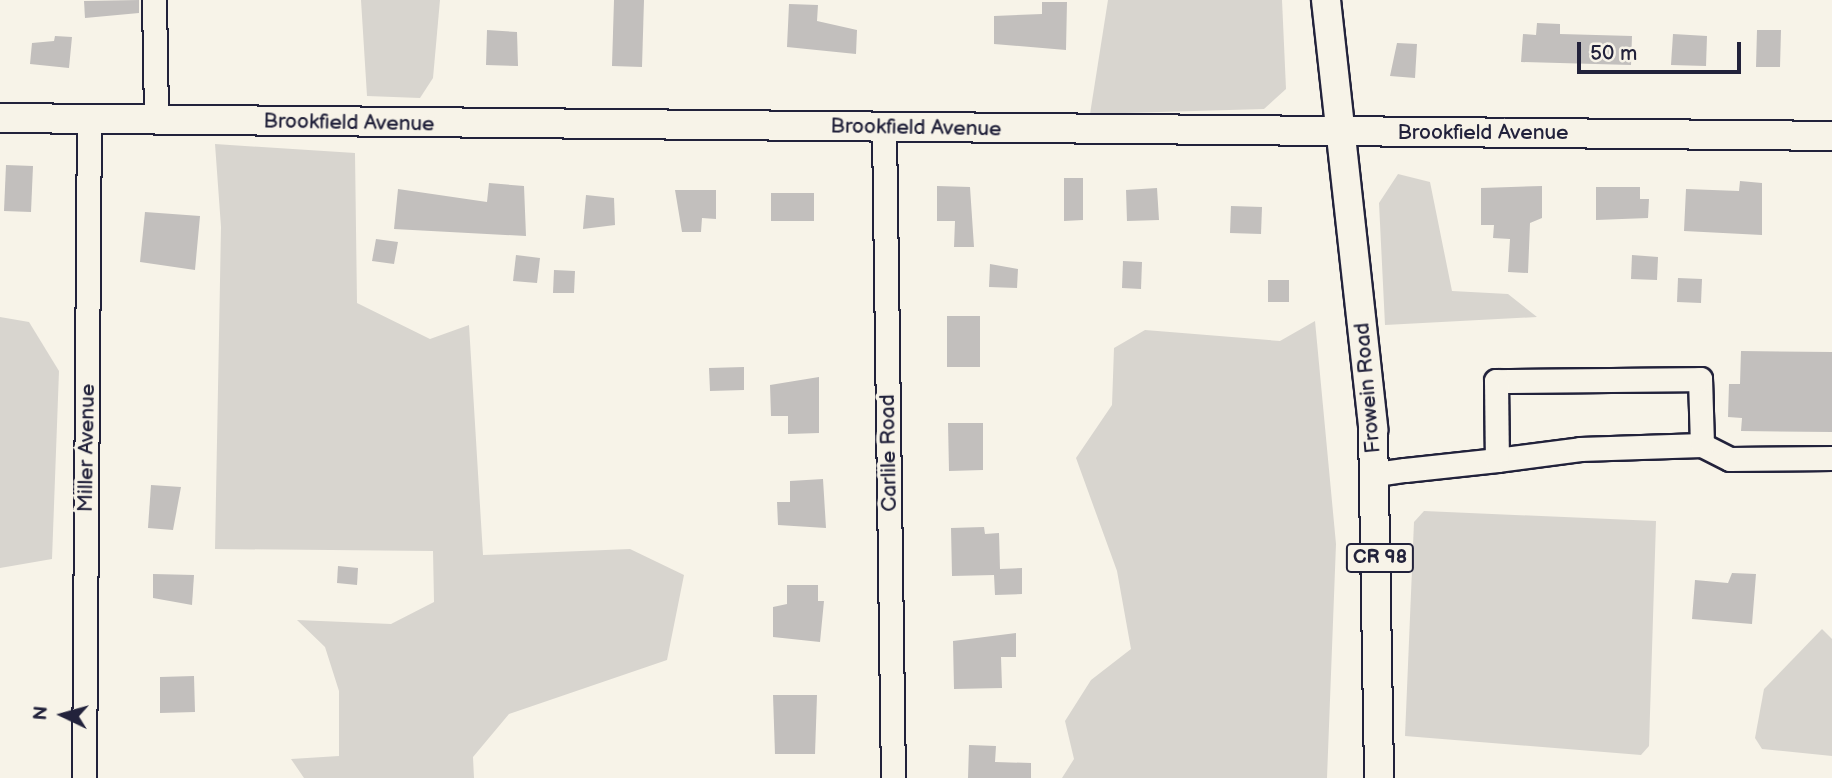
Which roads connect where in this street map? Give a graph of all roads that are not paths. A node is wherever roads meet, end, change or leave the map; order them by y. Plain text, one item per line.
1 (154, 0) edge
2 (1326, 0) edge
3 (0, 118) edge
4 (89, 118) junction
5 (156, 119) junction
6 (884, 128) junction
7 (1341, 132) junction
8 (1832, 136) edge
9 (1702, 444) junction
10 (1832, 458) edge
11 (1497, 460) junction
12 (1376, 474) junction
13 (84, 778) edge
14 (893, 778) edge
15 (1379, 778) edge

1 - 5 street
2 - 7 main road, Frowein Road / CR 98
3 - 4 main road, Brookfield Avenue
4 - 5 main road, Brookfield Avenue
4 - 13 street, Miller Avenue
5 - 6 main road, Brookfield Avenue
6 - 7 main road, Brookfield Avenue
6 - 14 street, Carlile Road
7 - 8 main road, Brookfield Avenue
7 - 12 main road, Frowein Road / CR 98
9 - 10 street
9 - 11 street
9 - 11 street
11 - 12 street
12 - 15 main road, Frowein Road / CR 98

